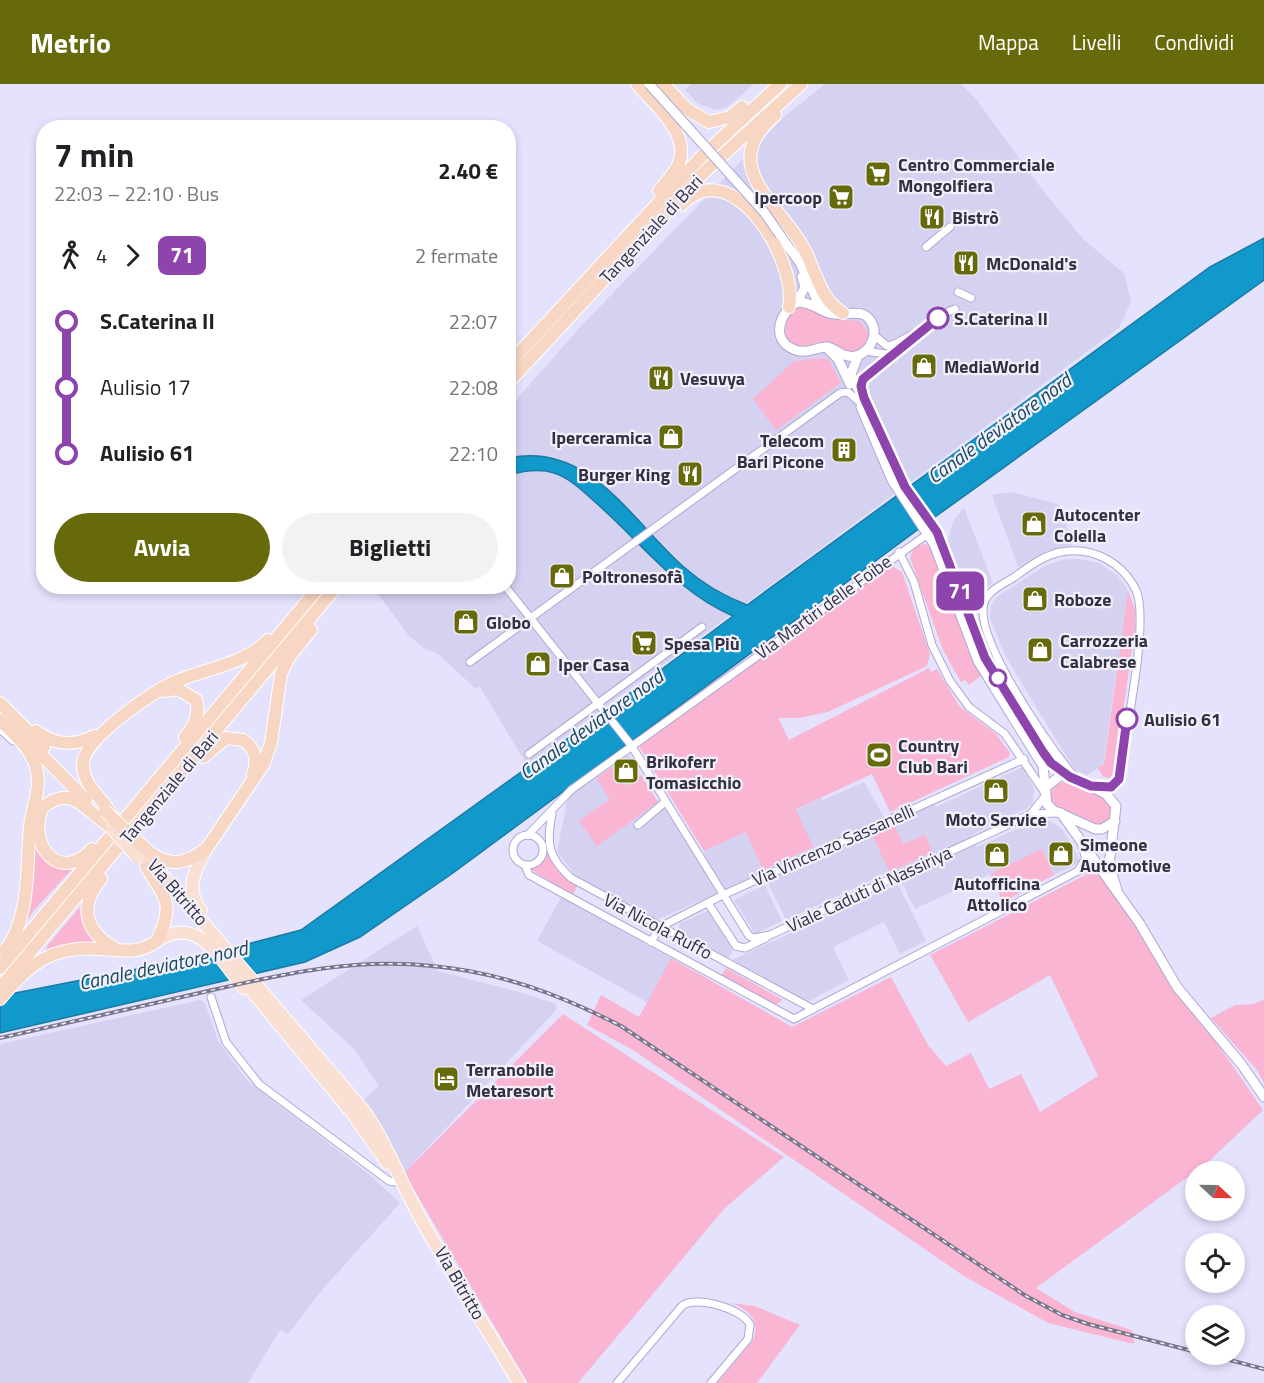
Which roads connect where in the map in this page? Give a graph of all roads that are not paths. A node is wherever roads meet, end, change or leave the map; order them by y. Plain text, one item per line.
1 (637, 84) edge
2 (649, 84) edge
3 (663, 84) edge
4 (801, 84) edge
5 (812, 84) edge
6 (776, 88) edge
7 (639, 223) junction
8 (950, 227) dead end
9 (652, 228) junction
10 (780, 235) junction
11 (926, 247) dead end
12 (958, 292) dead end
13 (970, 298) dead end
14 (793, 304) junction
15 (820, 307) junction
16 (955, 309) dead end
17 (843, 313) junction
18 (918, 333) junction
19 (874, 335) junction
20 (826, 347) junction
21 (862, 353) junction
22 (893, 355) junction
23 (516, 356) edge
24 (516, 374) edge
25 (858, 401) junction
26 (872, 415) junction
27 (902, 489) junction
28 (929, 528) junction
29 (899, 552) junction
30 (314, 594) edge
31 (330, 594) edge
32 (340, 594) edge
33 (511, 594) edge
34 (302, 609) junction
35 (528, 619) junction
36 (702, 627) dead end
37 (470, 662) dead end
38 (158, 693) junction
39 (0, 695) edge
40 (0, 703) edge
41 (600, 707) junction
42 (0, 714) edge
43 (0, 720) edge
44 (0, 729) edge
45 (106, 729) junction
46 (12, 741) dead end
47 (631, 746) junction
48 (529, 754) dead end
49 (1024, 759) junction
50 (1073, 778) junction
51 (250, 782) junction
52 (1091, 786) junction
53 (1045, 792) junction
54 (146, 794) junction
55 (665, 802) junction
56 (552, 812) junction
57 (103, 813) junction
58 (1061, 813) junction
59 (1031, 814) junction
60 (1115, 821) junction
61 (638, 825) dead end
62 (136, 826) junction
63 (115, 827) junction
64 (528, 835) junction
65 (1080, 840) junction
66 (545, 844) junction
67 (207, 848) junction
68 (115, 851) junction
69 (143, 856) junction
70 (525, 865) junction
71 (1098, 865) junction
72 (1078, 871) junction
73 (583, 886) junction
74 (1118, 892) junction
75 (723, 895) junction
76 (575, 900) junction
77 (708, 903) junction
78 (660, 927) junction
79 (770, 935) junction
80 (157, 941) junction
81 (651, 942) junction
82 (117, 951) junction
83 (0, 957) edge
84 (0, 968) edge
85 (1, 993) edge
86 (211, 997) dead end
87 (811, 1008) junction
88 (272, 1009) junction
89 (1264, 1097) edge
90 (378, 1149) junction
91 (364, 1162) junction
92 (402, 1183) junction
93 (519, 1383) edge
94 (617, 1383) edge
95 (711, 1383) edge

1 - 7 highway
2 - 10 street, bridge
3 - 6 highway
4 - 9 highway, Tangenziale di Bari
5 - 17 highway
6 - 7 highway, Tangenziale di Bari
7 - 23 highway, Tangenziale di Bari
8 - 11 street
9 - 14 highway
9 - 24 highway, Tangenziale di Bari
10 - 14 street
10 - 15 street
12 - 13 street
14 - 15 street
14 - 20 street
15 - 17 street
16 - 18 street
17 - 19 street
18 - 19 street
18 - 22 street
19 - 21 street
20 - 21 street
20 - 25 street
21 - 22 street
21 - 26 street
22 - 26 street
25 - 27 street
25 - 35 street
26 - 27 street
27 - 28 street
28 - 29 street, Via Martiri delle Foibe
28 - 50 street
28 - 53 street
29 - 47 street, Via Martiri delle Foibe
29 - 49 street
30 - 34 highway, Tangenziale di Bari
31 - 62 highway, Tangenziale di Bari
32 - 51 highway
33 - 35 street
34 - 38 highway
34 - 54 highway, Tangenziale di Bari
35 - 37 street
35 - 41 street
36 - 41 street
38 - 45 highway
38 - 54 highway
39 - 45 highway
40 - 57 highway
41 - 47 street
41 - 48 street
42 - 57 highway
43 - 83 highway
44 - 46 street
45 - 63 highway
47 - 55 street
47 - 56 street, Via Martiri delle Foibe
49 - 53 street
49 - 75 street, Via Vincenzo Sassanelli
50 - 52 street
50 - 52 street
50 - 53 street
51 - 62 highway
51 - 67 highway
52 - 60 street
53 - 58 street
53 - 59 street
54 - 63 highway, Tangenziale di Bari
55 - 61 street
55 - 75 street
56 - 64 street, Via Martiri delle Foibe
56 - 66 street
57 - 63 highway, bridge
58 - 59 street
58 - 60 street
58 - 65 street
59 - 79 street, Viale Caduti di Nassiriya
60 - 74 street
62 - 68 highway, Tangenziale di Bari
63 - 63 highway
63 - 69 highway, bridge
63 - 84 highway, Tangenziale di Bari
64 - 66 street
64 - 70 street
65 - 71 street
65 - 72 street
66 - 70 street
66 - 73 street, Via Nicola Ruffo
67 - 69 highway
67 - 88 main road
68 - 82 highway
68 - 85 highway, Tangenziale di Bari
69 - 80 highway
69 - 88 main road, Via Bitritto
70 - 76 street, Via Nicola Ruffo
71 - 72 street, Via Nicola Ruffo
71 - 74 street
72 - 87 street, Via Nicola Ruffo
73 - 76 street
73 - 78 street, Via Nicola Ruffo
74 - 89 street
75 - 77 street, Via Vincenzo Sassanelli
75 - 79 street, Viale Caduti di Nassiriya
76 - 81 street, Via Nicola Ruffo
77 - 78 street, Via Vincenzo Sassanelli
77 - 79 street
78 - 81 street
78 - 87 street, Via Nicola Ruffo
80 - 82 highway
80 - 88 main road
81 - 87 street, Via Nicola Ruffo
82 - 85 highway
86 - 91 street
88 - 90 main road, Via Bitritto
88 - 92 main road, Via Bitritto
90 - 91 street
90 - 92 main road, Via Bitritto
91 - 92 street
92 - 93 main road, Via Bitritto
94 - 95 street

